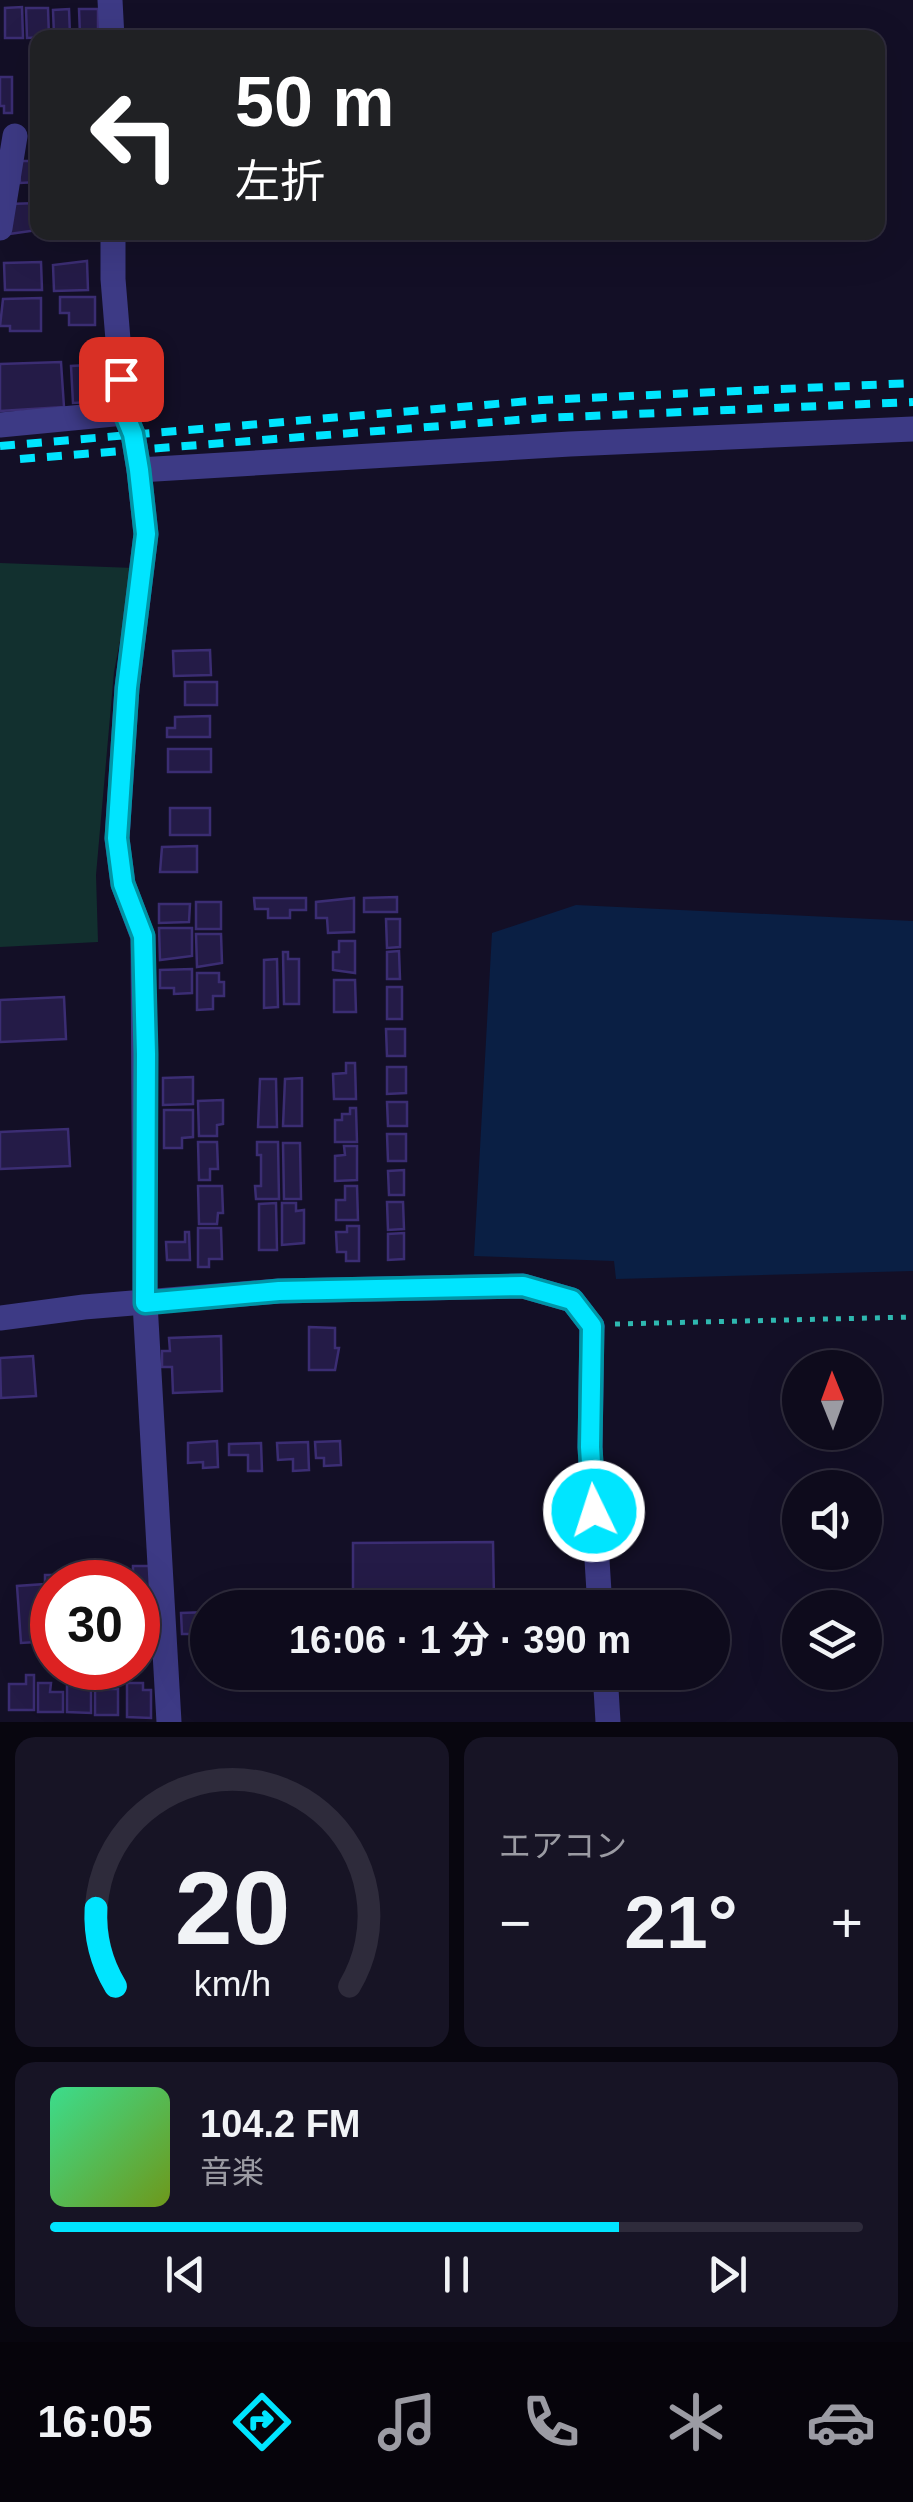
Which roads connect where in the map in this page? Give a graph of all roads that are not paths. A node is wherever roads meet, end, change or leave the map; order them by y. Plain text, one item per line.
1 (110, 0) edge
2 (112, 30) edge
3 (17, 136) edge
4 (0, 228) edge
5 (113, 240) edge
6 (124, 412) junction
7 (0, 425) edge
8 (913, 429) edge
9 (139, 470) junction
10 (145, 1303) junction
11 (0, 1318) edge
12 (599, 1590) edge
13 (605, 1690) edge
14 (168, 1722) edge
15 (608, 1722) edge

1 - 2 street
3 - 4 street
5 - 6 street
6 - 7 street
6 - 9 street
8 - 9 street
9 - 10 street
10 - 11 street
10 - 12 street
10 - 14 street
13 - 15 street

